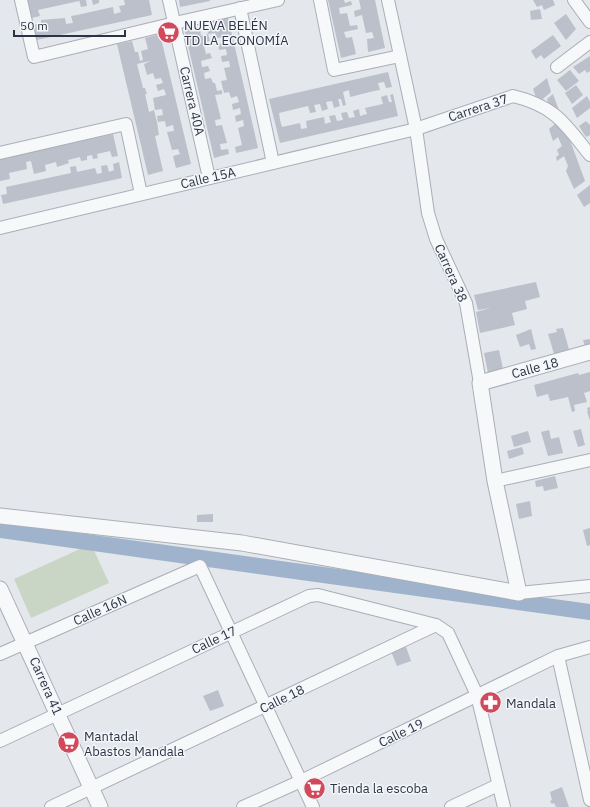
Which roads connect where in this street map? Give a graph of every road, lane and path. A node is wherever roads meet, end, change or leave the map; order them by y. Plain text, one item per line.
1 (21, 0) edge
2 (169, 0) edge
3 (278, 0) edge
4 (320, 0) edge
5 (388, 0) edge
6 (574, 0) edge
7 (240, 8) junction
8 (174, 22) junction
9 (590, 22) edge
10 (590, 42) edge
11 (400, 56) junction
12 (557, 67) dead end
13 (416, 129) junction
14 (0, 153) edge
15 (590, 155) edge
16 (273, 163) junction
17 (209, 178) junction
18 (141, 194) junction
19 (0, 228) edge
20 (590, 352) edge
21 (480, 383) junction
22 (590, 460) edge
23 (495, 482) junction
24 (0, 516) edge
25 (590, 586) edge
26 (0, 588) edge
27 (519, 593) junction
28 (436, 625) junction
29 (231, 632) junction
30 (26, 642) junction
31 (590, 647) edge
32 (0, 654) edge
33 (558, 656) junction
34 (477, 696) junction
35 (266, 707) junction
36 (58, 714) junction
37 (0, 741) edge
38 (301, 781) junction
39 (498, 785) junction
40 (92, 788) junction
41 (590, 800) edge
42 (51, 807) edge
43 (100, 807) edge
44 (243, 807) edge
45 (313, 807) edge
46 (451, 807) edge
47 (504, 807) edge

1 - 8 street
2 - 8 street, Carrera 40A
3 - 7 street
4 - 11 street
5 - 11 street, Carrera 38
6 - 9 street
7 - 8 street
7 - 16 street
8 - 17 street, Carrera 40A
10 - 12 street
11 - 13 street, Carrera 38
13 - 15 street, Carrera 37
13 - 16 street, Calle 15A
13 - 21 street, Carrera 38
14 - 18 street
16 - 17 street, Calle 15A
17 - 18 street, Calle 15A
18 - 19 street, Calle 15A
20 - 21 street, Calle 18
21 - 23 street, Carrera 38
22 - 23 street
23 - 27 street, Carrera 38
24 - 27 street
25 - 27 street
26 - 30 street, Carrera 41
28 - 29 street, Calle 17
28 - 34 street
28 - 35 street, Calle 18
29 - 30 street, Calle 16N
29 - 35 street
29 - 36 street, Calle 17
30 - 32 street, Calle 16N
30 - 36 street, Carrera 41
31 - 33 street
33 - 34 street, Calle 19
33 - 41 street
34 - 38 street, Calle 19
34 - 39 street
35 - 38 street
35 - 40 street, Calle 18
36 - 37 street, Calle 17
36 - 40 street, Carrera 41
38 - 44 street, Calle 19
38 - 45 street
39 - 46 street
39 - 47 street
40 - 42 street, Calle 18
40 - 43 street, Carrera 41

